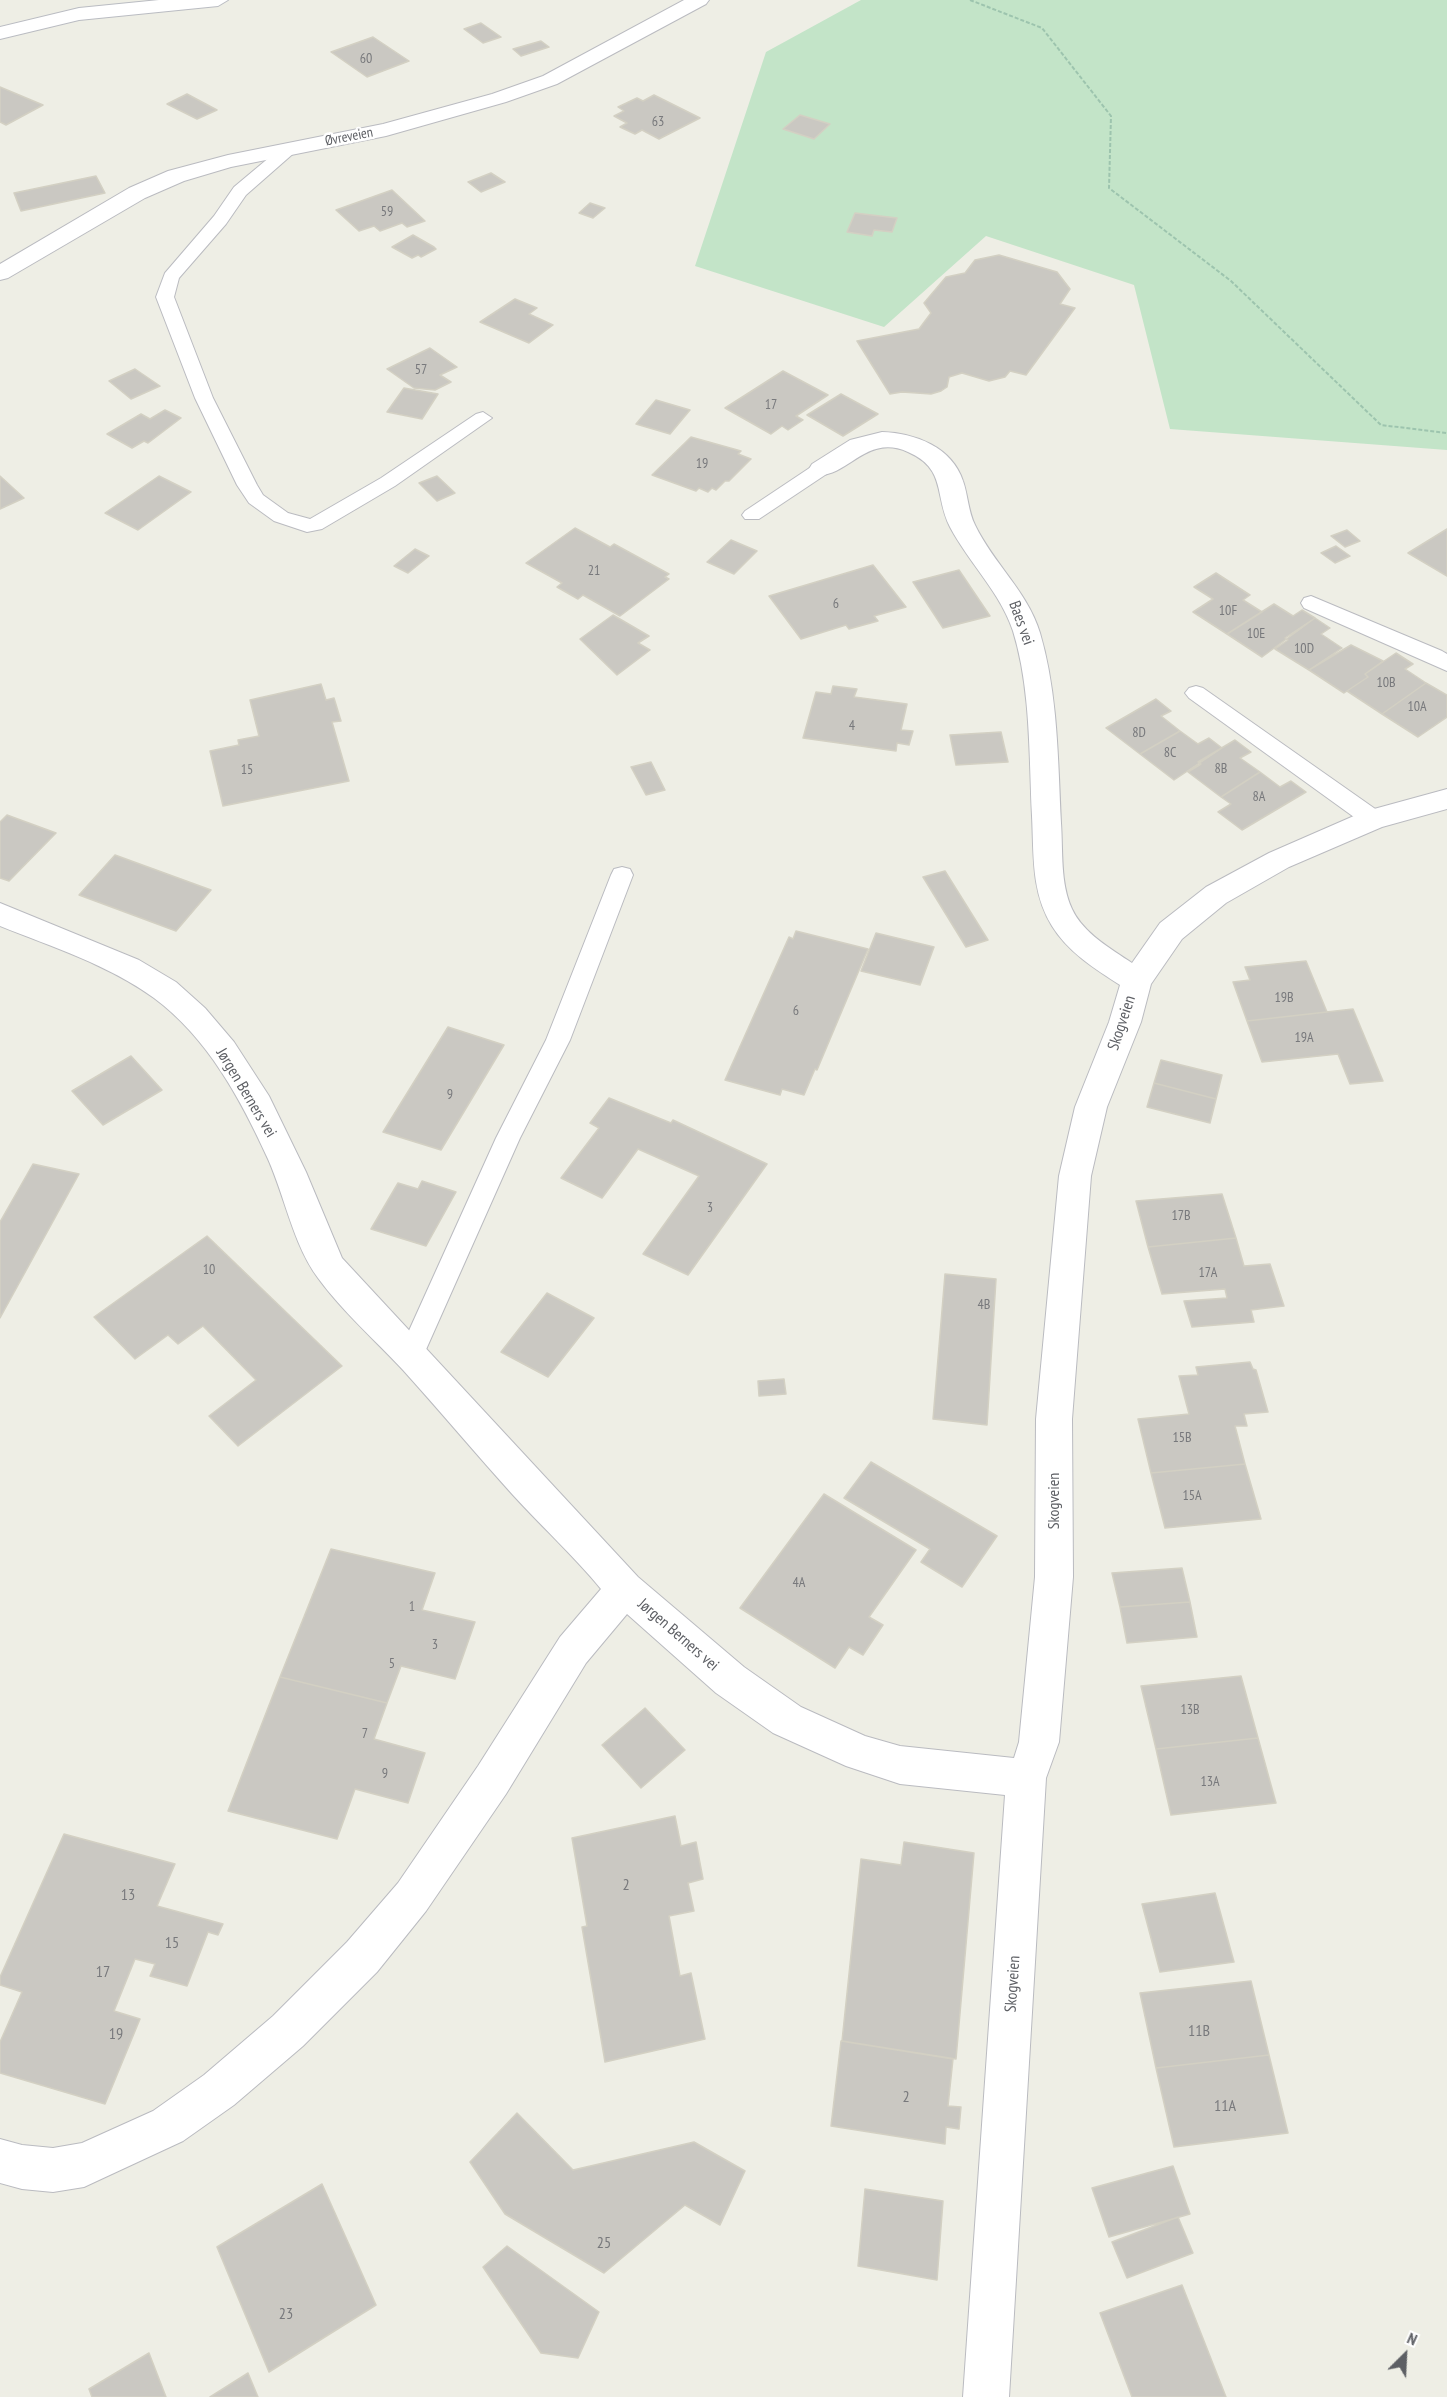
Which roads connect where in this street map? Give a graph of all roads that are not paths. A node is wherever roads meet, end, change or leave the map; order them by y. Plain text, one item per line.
1 (218, 0) edge
2 (699, 0) edge
3 (0, 33) edge
4 (289, 149) junction
5 (0, 273) edge
6 (483, 418) dead end
7 (821, 469) joint
8 (752, 515) dead end
9 (1311, 603) dead end
10 (1447, 664) edge
11 (1196, 693) dead end
12 (1447, 799) edge
13 (1373, 819) junction
14 (622, 875) dead end
15 (0, 914) edge
16 (1136, 981) junction
17 (411, 1355) junction
18 (625, 1589) junction
19 (1026, 1778) junction
20 (0, 2161) edge
21 (986, 2397) edge

1 - 3 street
2 - 4 street, Øvreveien
4 - 5 street, Øvreveien
4 - 6 lane
7 - 8 lane, Baes vei
7 - 16 street, Baes vei
9 - 10 lane
11 - 13 lane
12 - 13 street, Skogveien
13 - 16 street, Skogveien
14 - 17 lane
15 - 17 street, Jørgen Berners vei
16 - 19 street, Skogveien
17 - 18 street, Jørgen Berners vei
18 - 19 street, Jørgen Berners vei
18 - 20 street
19 - 21 street, Skogveien

